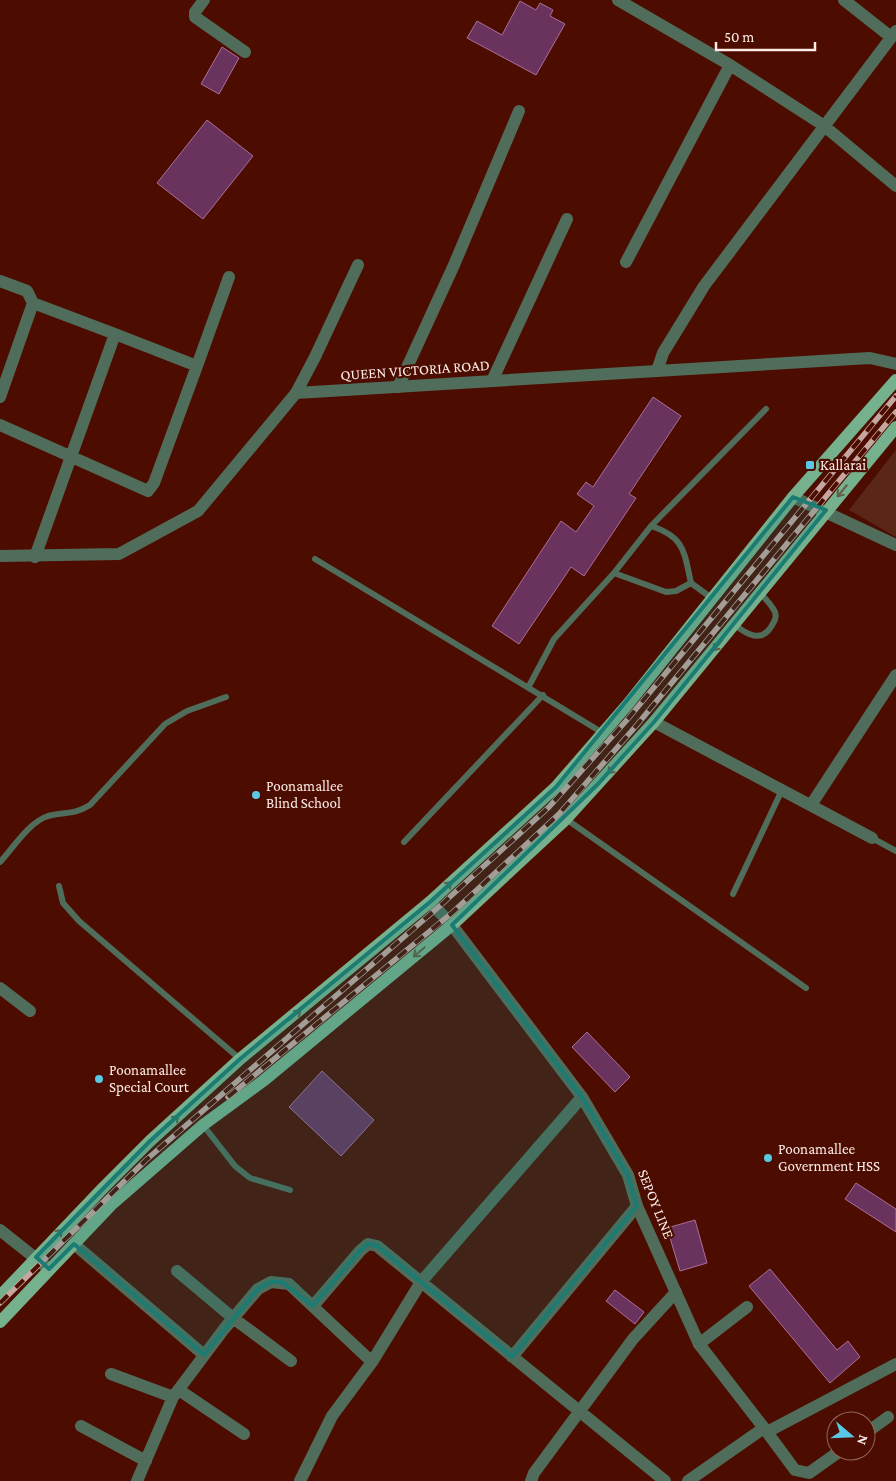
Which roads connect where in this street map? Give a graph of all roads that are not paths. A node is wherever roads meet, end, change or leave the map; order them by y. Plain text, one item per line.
1 (204, 0) edge
2 (618, 0) edge
3 (844, 0) edge
4 (894, 34) edge
5 (245, 52) dead end
6 (730, 66) junction
7 (519, 111) dead end
8 (823, 125) junction
9 (896, 186) edge
10 (567, 219) dead end
11 (626, 262) dead end
12 (358, 265) dead end
13 (229, 276) dead end
14 (0, 281) edge
15 (33, 303) junction
16 (115, 334) junction
17 (896, 364) edge
18 (197, 366) junction
19 (657, 371) junction
20 (896, 380) edge
21 (492, 381) junction
22 (398, 387) junction
23 (296, 393) junction
24 (0, 397) edge
25 (766, 409) dead end
26 (0, 425) edge
27 (896, 427) edge
28 (70, 457) junction
29 (794, 496) junction
30 (826, 510) junction
31 (651, 526) junction
32 (896, 545) edge
33 (0, 556) edge
34 (36, 557) junction
35 (315, 559) dead end
36 (614, 573) junction
37 (691, 583) junction
38 (760, 594) junction
39 (713, 599) junction
40 (735, 625) junction
41 (896, 675) edge
42 (529, 686) junction
43 (543, 695) junction
44 (226, 697) dead end
45 (654, 722) junction
46 (603, 732) junction
47 (782, 790) junction
48 (811, 805) junction
49 (566, 819) junction
50 (872, 838) joint
51 (404, 842) dead end
52 (896, 851) edge
53 (0, 862) edge
54 (59, 886) dead end
55 (733, 894) dead end
56 (430, 902) junction
57 (452, 925) junction
58 (0, 988) edge
59 (806, 988) dead end
60 (30, 1011) dead end
61 (240, 1060) junction
62 (582, 1097) junction
63 (203, 1125) junction
64 (290, 1190) dead end
65 (637, 1206) junction
66 (0, 1230) edge
67 (74, 1244) junction
68 (36, 1257) junction
69 (49, 1269) junction
70 (177, 1272) dead end
71 (421, 1282) junction
72 (676, 1292) junction
73 (0, 1296) edge
74 (313, 1306) junction
75 (747, 1307) dead end
76 (233, 1318) junction
77 (0, 1322) edge
78 (699, 1344) junction
79 (204, 1355) junction
80 (512, 1357) junction
81 (292, 1361) dead end
82 (372, 1362) junction
83 (896, 1364) edge
84 (111, 1374) dead end
85 (176, 1394) junction
86 (580, 1412) junction
87 (888, 1417) dead end
88 (81, 1426) dead end
89 (876, 1426) edge
90 (766, 1430) junction
91 (244, 1434) dead end
92 (146, 1461) junction
93 (826, 1461) edge
94 (137, 1481) edge
95 (300, 1481) edge
96 (531, 1481) edge
97 (665, 1481) edge
98 (688, 1481) edge

1 - 5 street
2 - 6 street
3 - 4 street
4 - 8 street
6 - 8 street
6 - 11 street
7 - 22 street
8 - 9 street
8 - 19 street
10 - 21 street
12 - 23 street
13 - 18 street
14 - 15 street
15 - 16 street
15 - 24 street
16 - 18 street
16 - 28 street
17 - 19 street, QUEEN VICTORIA ROAD
18 - 28 street
19 - 21 street, QUEEN VICTORIA ROAD
20 - 29 main road
21 - 22 street, QUEEN VICTORIA ROAD
22 - 23 street, QUEEN VICTORIA ROAD
23 - 34 street
25 - 31 lane
26 - 28 street
27 -> 30 main road
28 - 34 street
29 - 30 street
29 - 39 main road
30 - 32 street
30 - 38 main road
31 - 36 lane
31 - 37 lane
33 - 34 street
35 - 42 lane
36 - 37 lane
36 - 42 lane
37 - 39 lane
38 - 40 main road
38 - 40 lane
39 - 46 main road
40 -> 45 main road
41 - 48 street
42 - 43 lane
43 - 46 lane
43 - 51 lane
44 - 53 lane
45 - 47 street
45 -> 49 main road
56 -> 46 main road
47 - 48 street
47 - 55 lane
48 - 50 street
49 - 57 main road
49 - 59 lane
50 - 52 lane
54 - 61 lane
56 - 57 street, SEPOY LINE
61 -> 56 main road
57 - 62 street, SEPOY LINE
57 -> 63 main road
58 - 60 street
68 -> 61 main road
62 - 65 street, SEPOY LINE
62 - 71 street
63 - 64 lane
63 - 67 main road
65 - 72 street, SEPOY LINE
65 - 80 street
66 - 68 street
67 - 69 main road
67 - 79 street
68 - 69 street
68 - 73 main road
69 - 77 main road
70 - 76 street
71 - 74 street
71 - 80 street
71 - 82 street
72 - 78 street, SEPOY LINE
72 - 86 street
74 - 76 street
74 - 82 street
75 - 78 street
76 - 79 street
76 - 81 street
78 - 90 street, SEPOY LINE
79 - 85 street
80 - 86 street
82 - 95 street
83 - 90 street
84 - 85 street
85 - 91 street
85 - 92 street
86 - 96 street
86 - 97 street
87 - 89 street
88 - 92 street
90 - 93 street, SEPOY LINE
90 - 98 street
92 - 94 street

